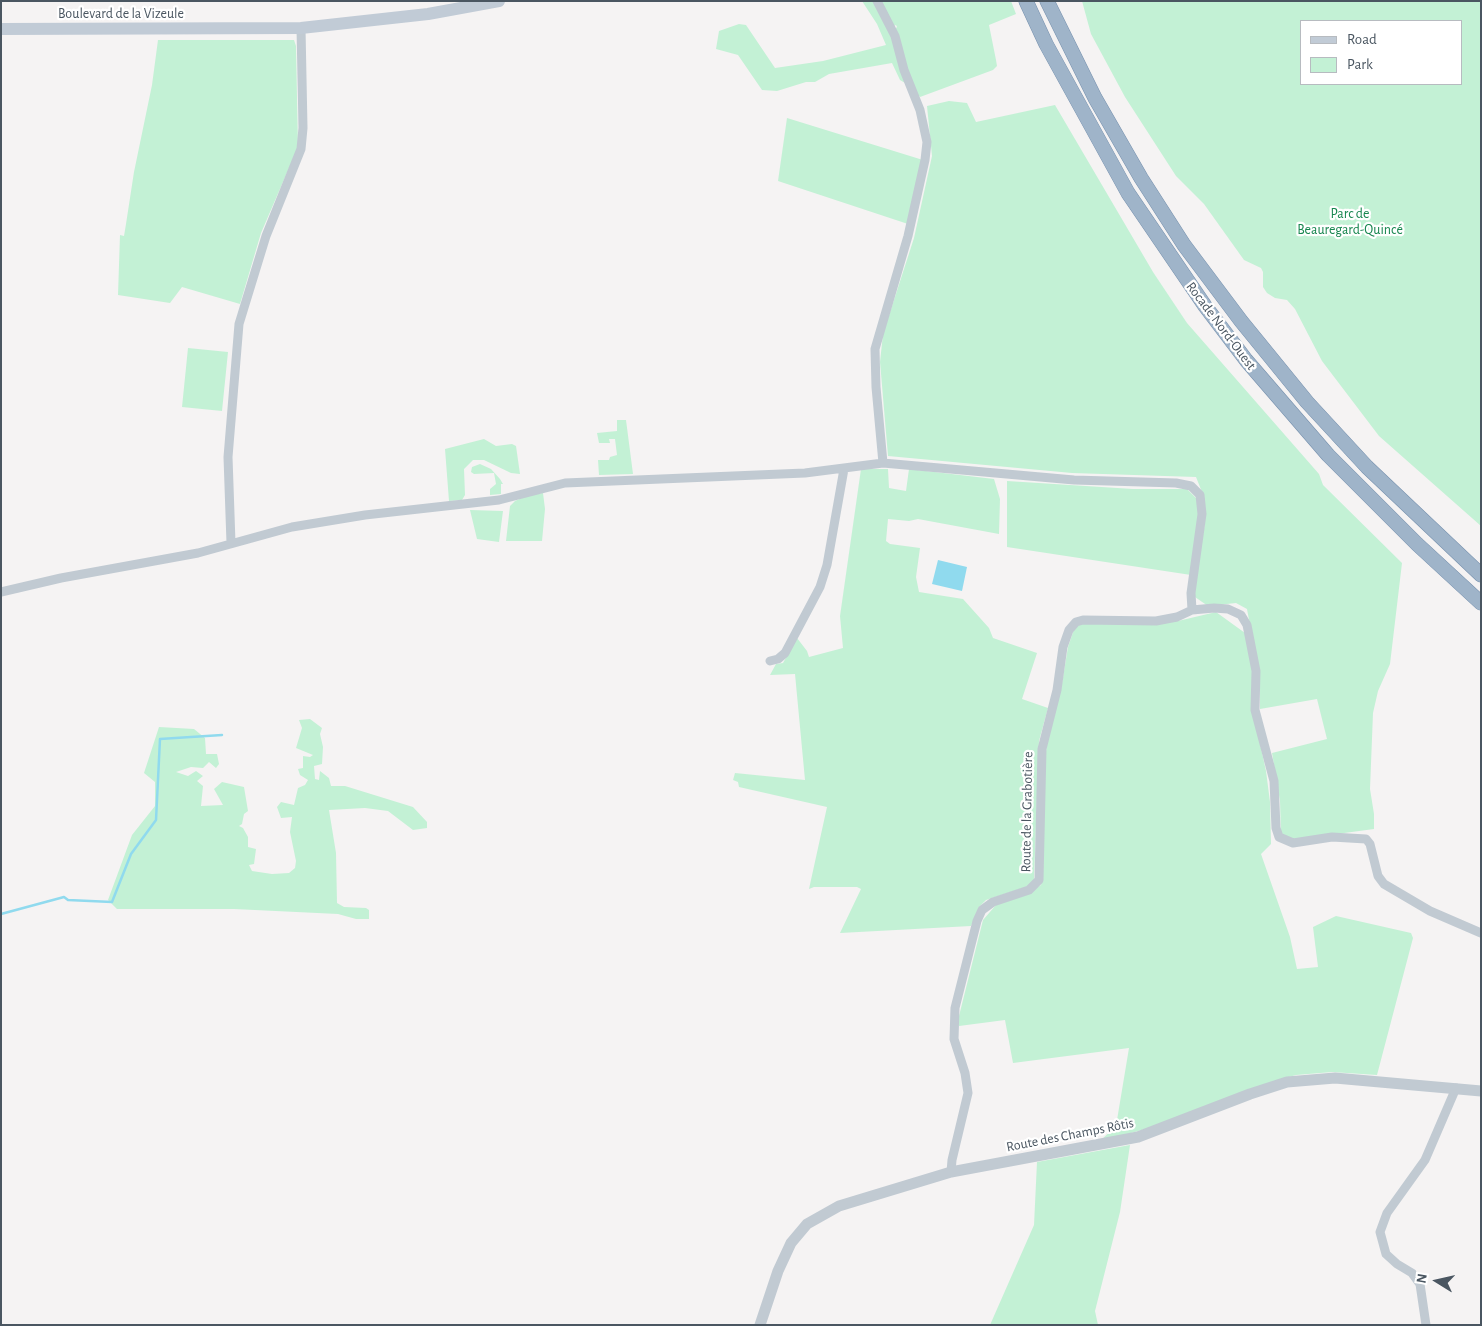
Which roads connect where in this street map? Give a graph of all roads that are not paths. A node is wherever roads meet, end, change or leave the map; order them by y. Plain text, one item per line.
1 (499, 1) edge
2 (877, 1) edge
3 (1026, 1) edge
4 (1047, 1) edge
5 (301, 28) junction
6 (1, 29) edge
7 (883, 462) junction
8 (844, 469) junction
9 (231, 543) junction
10 (1481, 575) edge
11 (1, 592) edge
12 (1481, 603) edge
13 (1192, 610) junction
14 (770, 660) dead end
15 (1481, 933) edge
16 (1456, 1088) junction
17 (1481, 1090) edge
18 (951, 1172) junction
19 (760, 1325) edge
20 (1426, 1325) edge

1 - 5 main road, Boulevard de la Vizeule
2 - 7 street
3 - 12 highway, Rocade Nord-Ouest
4 - 10 highway, Rocade Nord-Ouest
5 - 6 main road, Boulevard de la Vizeule
5 - 9 street
7 - 8 street
7 - 13 street
8 - 9 street
8 - 14 street
9 - 11 street
13 - 15 street, Route de la Grabotière
13 - 18 street, Route de la Grabotière
16 - 17 street, Route des Champs Rôtis
16 - 18 street, Route des Champs Rôtis
16 - 20 street
18 - 19 street, Route des Champs Rôtis

